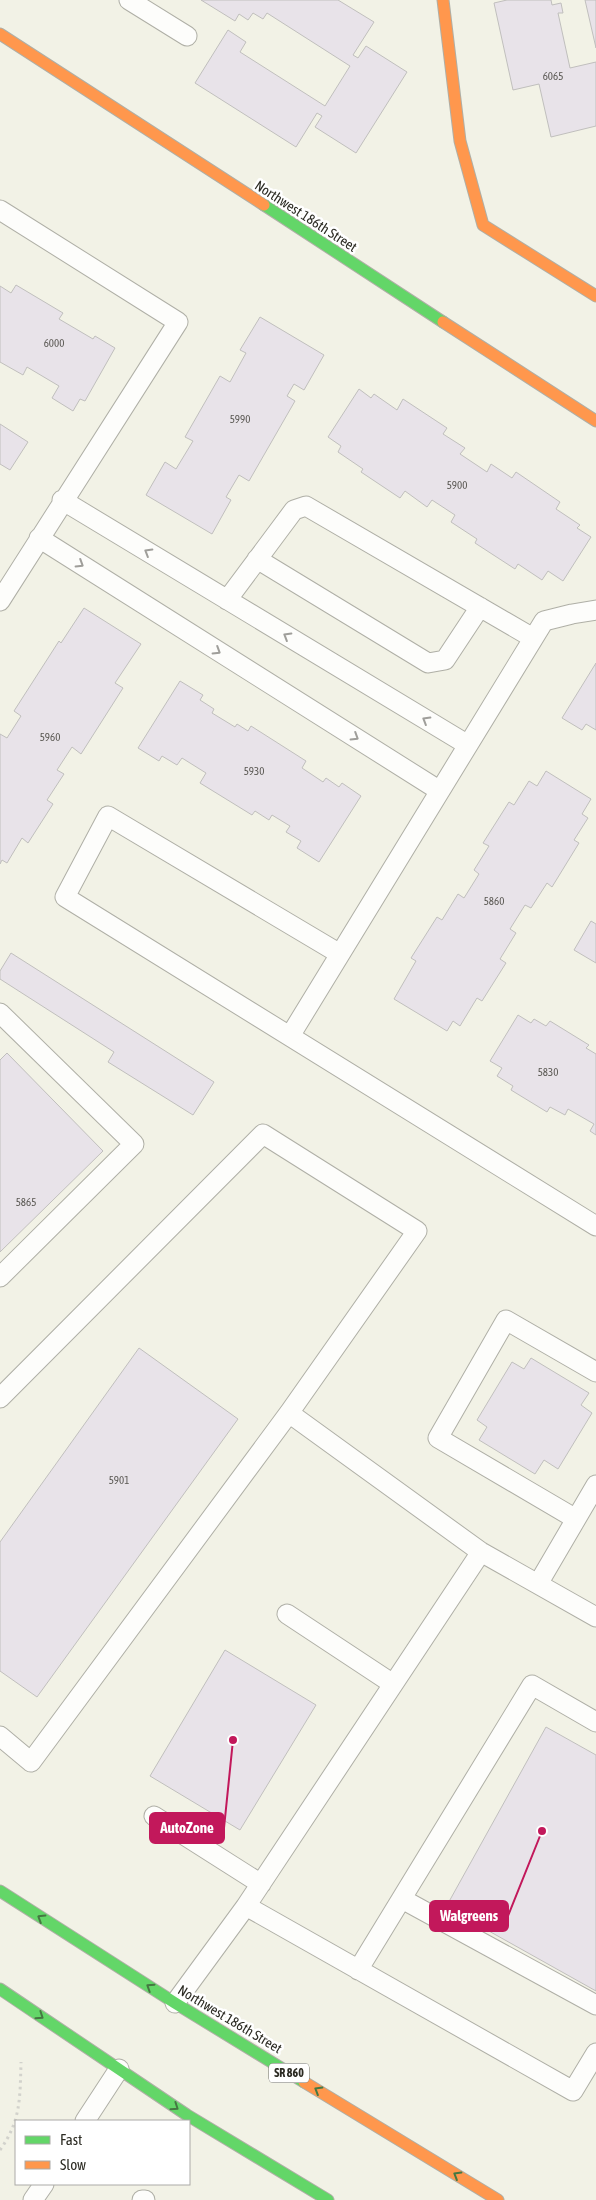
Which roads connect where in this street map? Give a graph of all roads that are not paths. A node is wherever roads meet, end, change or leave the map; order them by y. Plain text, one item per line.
1 (129, 0) edge
2 (443, 0) edge
3 (0, 34) edge
4 (187, 36) dead end
5 (0, 210) edge
6 (596, 296) edge
7 (596, 421) edge
8 (62, 500) junction
9 (39, 538) junction
10 (257, 559) junction
11 (227, 600) junction
12 (0, 601) edge
13 (480, 607) junction
14 (596, 610) edge
15 (533, 638) junction
16 (468, 745) junction
17 (440, 791) junction
18 (340, 954) junction
19 (0, 1013) edge
20 (290, 1036) junction
21 (596, 1226) edge
22 (0, 1277) edge
23 (596, 1372) edge
24 (0, 1398) edge
25 (289, 1413) junction
26 (596, 1485) edge
27 (576, 1519) junction
28 (481, 1552) junction
29 (538, 1584) junction
30 (287, 1614) dead end
31 (596, 1617) edge
32 (393, 1684) junction
33 (596, 1722) edge
34 (0, 1736) edge
35 (154, 1816) dead end
36 (261, 1884) junction
37 (0, 1891) edge
38 (402, 1899) junction
39 (246, 1906) junction
40 (358, 1970) junction
41 (0, 1989) edge
42 (175, 2003) junction
43 (596, 2005) edge
44 (596, 2053) edge
45 (119, 2069) junction
46 (86, 2120) edge
47 (43, 2185) edge
48 (33, 2200) edge
49 (328, 2200) edge
50 (498, 2200) edge

1 - 4 lane
2 - 6 street
3 - 7 street, Northwest 186th Street
5 - 8 lane
8 - 9 lane
11 -> 8 lane
9 - 12 lane
9 -> 17 lane
10 - 11 lane
10 - 13 lane
10 - 13 lane
16 -> 11 lane
13 - 15 lane
14 - 15 lane
15 - 16 lane
16 - 17 lane
17 - 18 lane
18 - 20 lane
18 - 20 lane
19 - 22 lane
20 - 21 lane
23 - 27 lane
24 - 25 lane
25 - 28 lane
25 - 34 lane
26 - 27 lane
27 - 29 lane
28 - 29 lane
28 - 32 lane
29 - 31 lane
30 - 32 lane
32 - 36 lane
33 - 38 lane
35 - 36 lane
36 - 39 lane
42 -> 37 street, Northwest 186th Street / SR 860
38 - 40 lane
38 - 43 lane
39 - 40 lane
39 - 42 lane
40 - 44 lane
41 -> 45 street
50 -> 42 street, Northwest 186th Street / SR 860
45 - 46 lane
45 -> 49 street
47 - 48 lane

